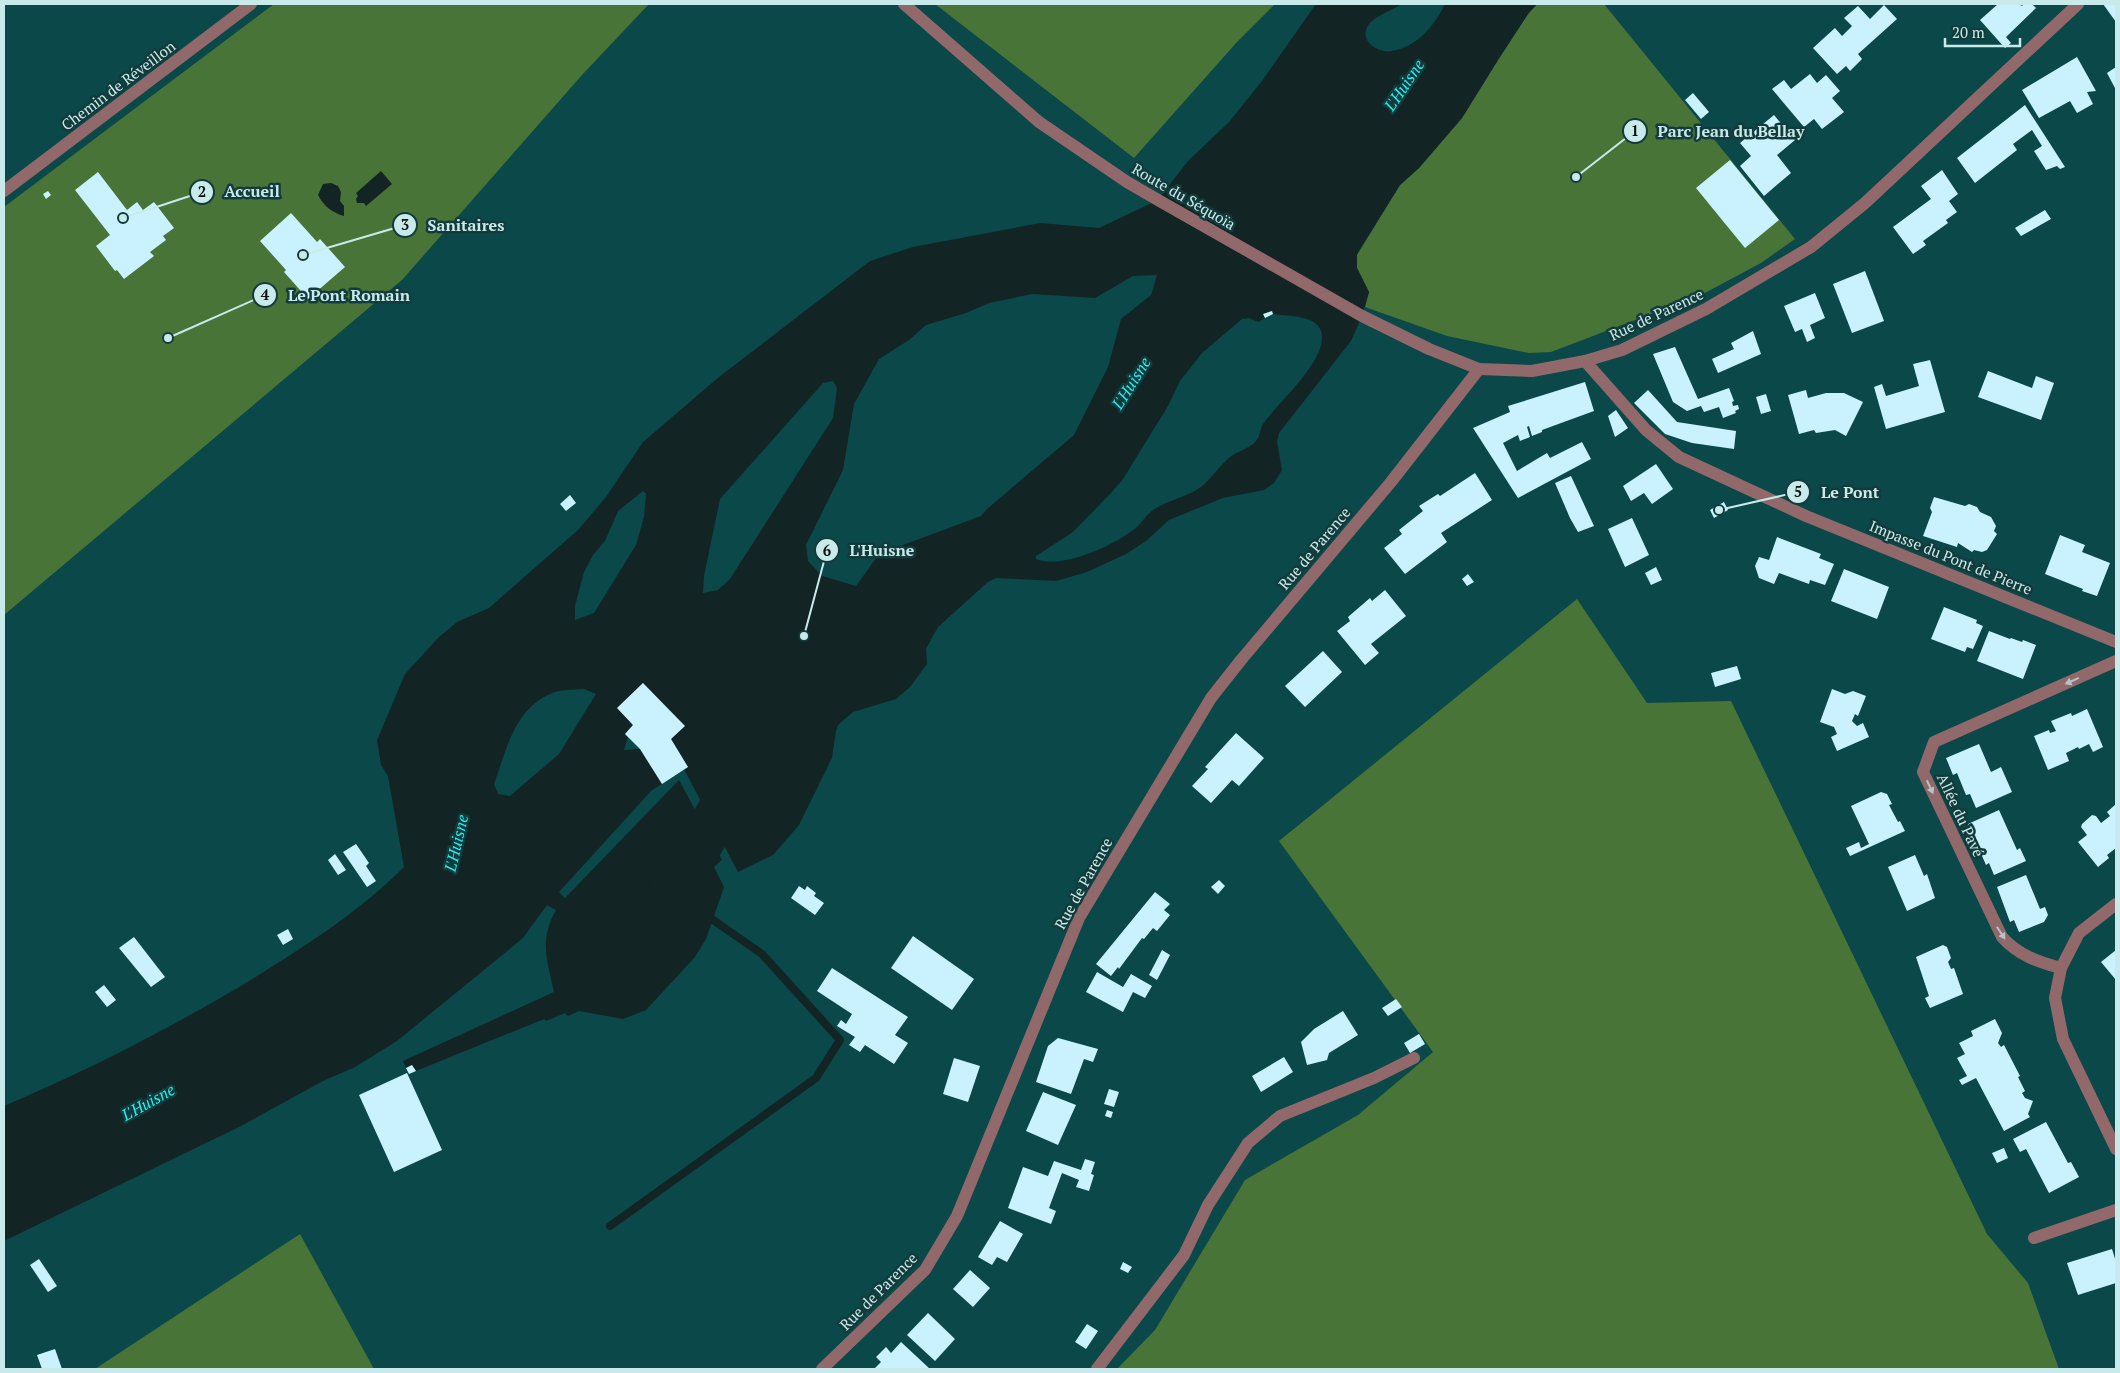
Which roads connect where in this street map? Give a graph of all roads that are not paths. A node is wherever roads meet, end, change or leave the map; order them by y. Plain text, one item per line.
1 (251, 4) edge
2 (904, 4) edge
3 (2078, 4) edge
4 (4, 191) edge
5 (1585, 361) junction
6 (1479, 369) junction
7 (2116, 642) edge
8 (2116, 661) edge
9 (2116, 904) edge
10 (2061, 968) junction
11 (1414, 1058) dead end
12 (2116, 1149) edge
13 (2116, 1210) edge
14 (2034, 1238) dead end
15 (822, 1369) edge
16 (1097, 1369) edge

1 - 4 street, Chemin de Réveillon
2 - 6 street, Route du Séquoïa
3 - 5 street, Rue de Parence
5 - 6 street, Rue de Parence
5 - 7 street, Impasse du Pont de Pierre
6 - 15 street, Rue de Parence
8 -> 10 street, Allée du Pavé
9 - 10 street
10 - 12 street
11 - 16 street
13 - 14 street

